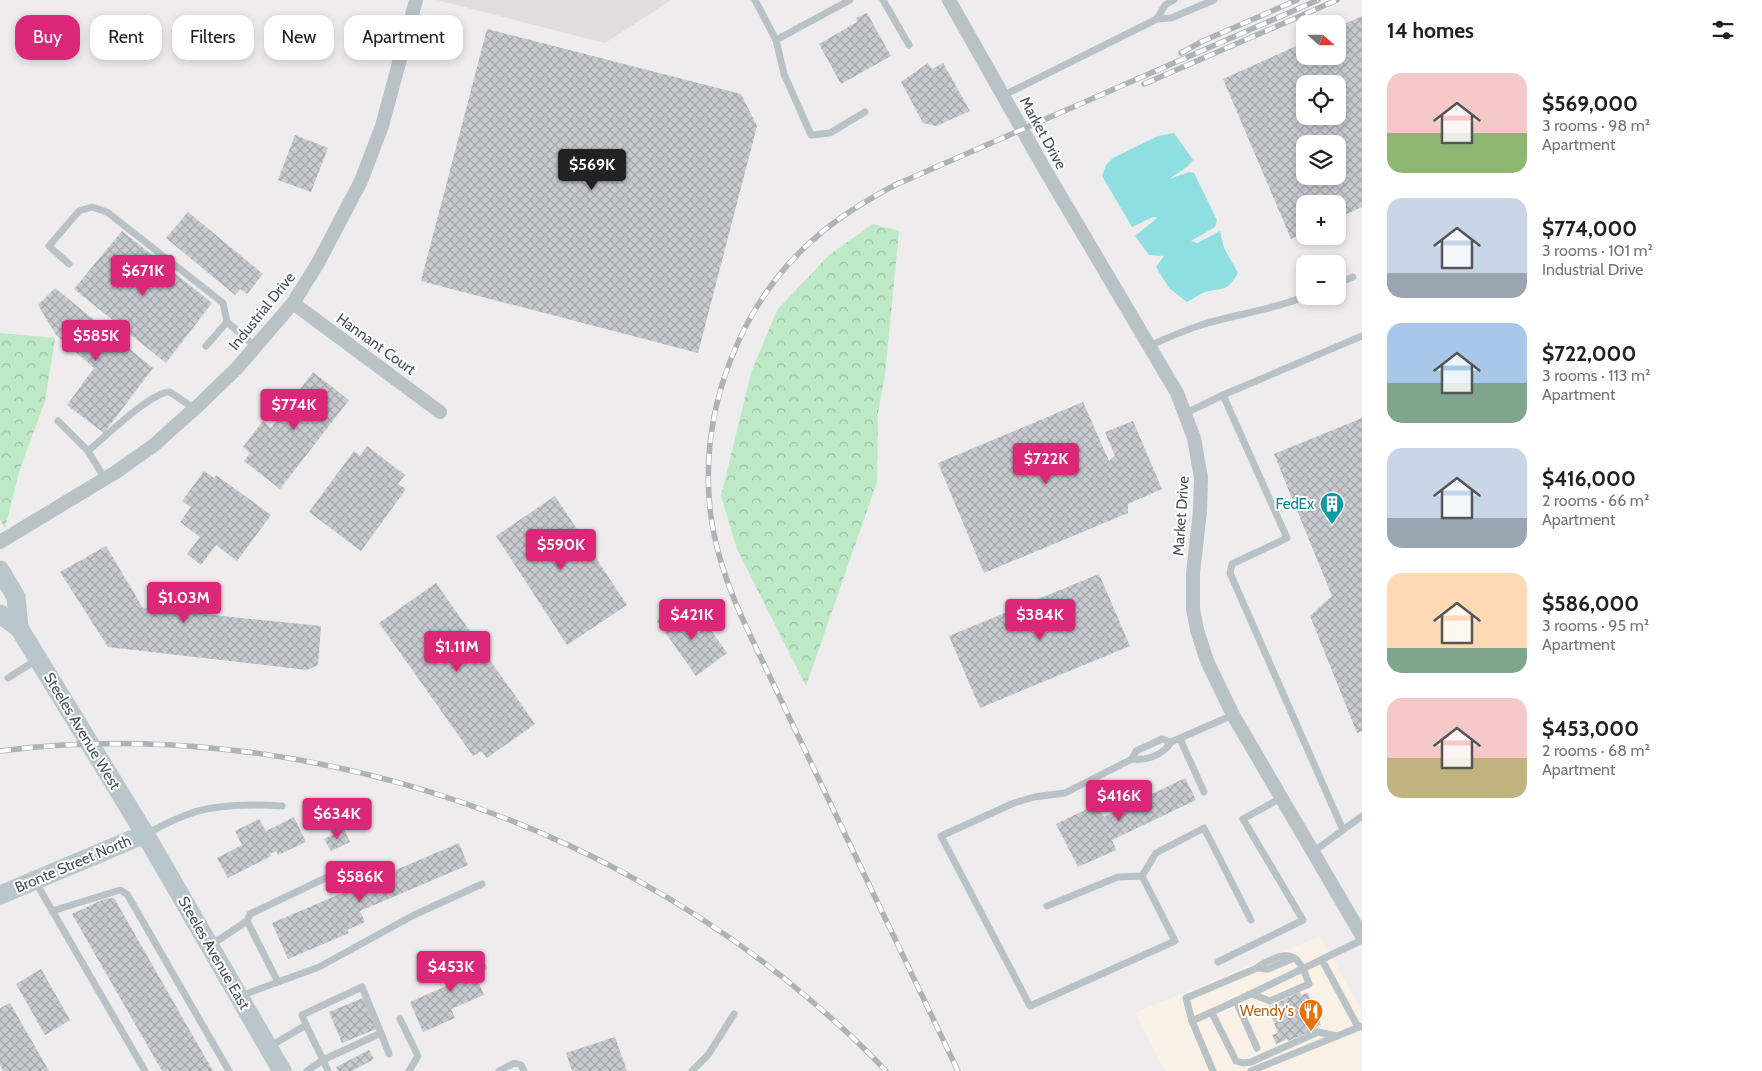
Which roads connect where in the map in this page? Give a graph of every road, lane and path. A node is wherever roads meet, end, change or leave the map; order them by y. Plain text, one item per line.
1 (416, 0) edge
2 (755, 0) edge
3 (850, 0) edge
4 (883, 0) edge
5 (949, 0) edge
6 (1174, 0) edge
7 (1214, 0) edge
8 (1157, 18) junction
9 (776, 40) junction
10 (909, 45) dead end
11 (1004, 95) junction
12 (864, 112) dead end
13 (69, 264) dead end
14 (1353, 277) dead end
15 (1346, 280) edge
16 (1296, 299) edge
17 (293, 303) junction
18 (227, 322) junction
19 (1362, 336) edge
20 (206, 346) dead end
21 (255, 346) junction
22 (1149, 346) junction
23 (1223, 395) junction
24 (195, 409) junction
25 (440, 412) dead end
26 (1184, 414) junction
27 (58, 421) dead end
28 (88, 451) junction
29 (105, 479) junction
30 (0, 542) edge
31 (0, 570) edge
32 (0, 614) edge
33 (19, 628) junction
34 (38, 658) junction
35 (8, 678) dead end
36 (1233, 715) junction
37 (1180, 739) junction
38 (1171, 742) junction
39 (1132, 759) junction
40 (1204, 792) dead end
41 (1281, 798) junction
42 (282, 806) dead end
43 (1362, 816) edge
44 (1343, 830) junction
45 (145, 834) junction
46 (1313, 852) junction
47 (336, 873) dead end
48 (1142, 876) junction
49 (35, 880) junction
50 (482, 884) dead end
51 (0, 895) edge
52 (1047, 906) dead end
53 (52, 911) junction
54 (1251, 920) dead end
55 (246, 921) junction
56 (1362, 938) edge
57 (210, 946) junction
58 (1322, 960) junction
59 (1218, 962) dead end
60 (1304, 968) junction
61 (278, 982) junction
62 (1252, 994) junction
63 (239, 996) junction
64 (1236, 1002) junction
65 (1212, 1013) junction
66 (734, 1014) dead end
67 (400, 1020) dead end
68 (1192, 1021) junction
69 (306, 1025) junction
70 (1360, 1026) edge
71 (380, 1033) junction
72 (1337, 1036) junction
73 (269, 1047) junction
74 (1257, 1048) dead end
75 (389, 1054) dead end
76 (323, 1060) junction
77 (278, 1068) edge
78 (144, 1071) edge
79 (229, 1071) edge
80 (307, 1071) edge
81 (328, 1071) edge
82 (410, 1071) edge
83 (499, 1071) edge
84 (524, 1071) edge
85 (692, 1071) edge
86 (1214, 1071) edge
87 (1251, 1071) edge

1 - 17 street, Industrial Drive
2 - 9 lane
3 - 9 lane
4 - 10 lane
5 - 11 street, Market Drive
6 - 8 lane
7 - 8 lane
8 - 11 lane
9 - 12 lane
11 - 22 street, Market Drive
13 - 18 lane
14 - 15 lane
16 - 22 lane
17 - 21 street, Industrial Drive
17 - 25 street, Hannant Court
18 - 20 lane
18 - 21 lane
19 - 23 lane
21 - 24 street, Industrial Drive
22 - 26 street, Market Drive
23 - 26 lane
23 - 44 lane
24 - 28 lane
24 - 29 street, Industrial Drive
26 - 36 street, Market Drive
27 - 28 lane
28 - 29 lane
29 - 30 street, Industrial Drive
31 - 33 main road, Steeles Avenue West
32 - 33 main road, Steeles Avenue West
33 - 34 main road, Steeles Avenue West
34 - 35 lane
34 - 45 main road, Steeles Avenue West
36 - 37 lane
36 - 41 street, Market Drive
37 - 38 lane
37 - 40 lane
38 - 39 lane
38 - 39 lane
39 - 48 lane
41 - 46 street, Market Drive
41 - 59 lane
42 - 45 lane
43 - 44 lane
44 - 46 lane
45 - 49 main road, Bronte Street North
45 - 57 main road, Steeles Avenue East
46 - 56 street, Market Drive
47 - 55 lane
48 - 52 lane
48 - 54 lane
49 - 51 main road, Bronte Street North
49 - 53 lane
50 - 61 lane
53 - 78 lane
53 - 79 lane
55 - 57 lane
55 - 61 lane
56 - 58 lane
57 - 63 main road, Steeles Avenue East
58 - 60 lane
58 - 70 lane
60 - 62 lane
60 - 62 lane
60 - 68 lane
61 - 63 lane
62 - 64 lane
63 - 73 main road, Steeles Avenue East
64 - 65 lane
64 - 74 lane
65 - 68 lane
65 - 72 lane
66 - 85 lane
67 - 82 lane
68 - 86 lane
69 - 71 lane
69 - 73 lane
69 - 76 lane
70 - 72 lane
71 - 75 lane
71 - 76 lane
72 - 87 lane
73 - 77 main road, Steeles Avenue East
76 - 80 lane
76 - 81 lane
83 - 84 lane

